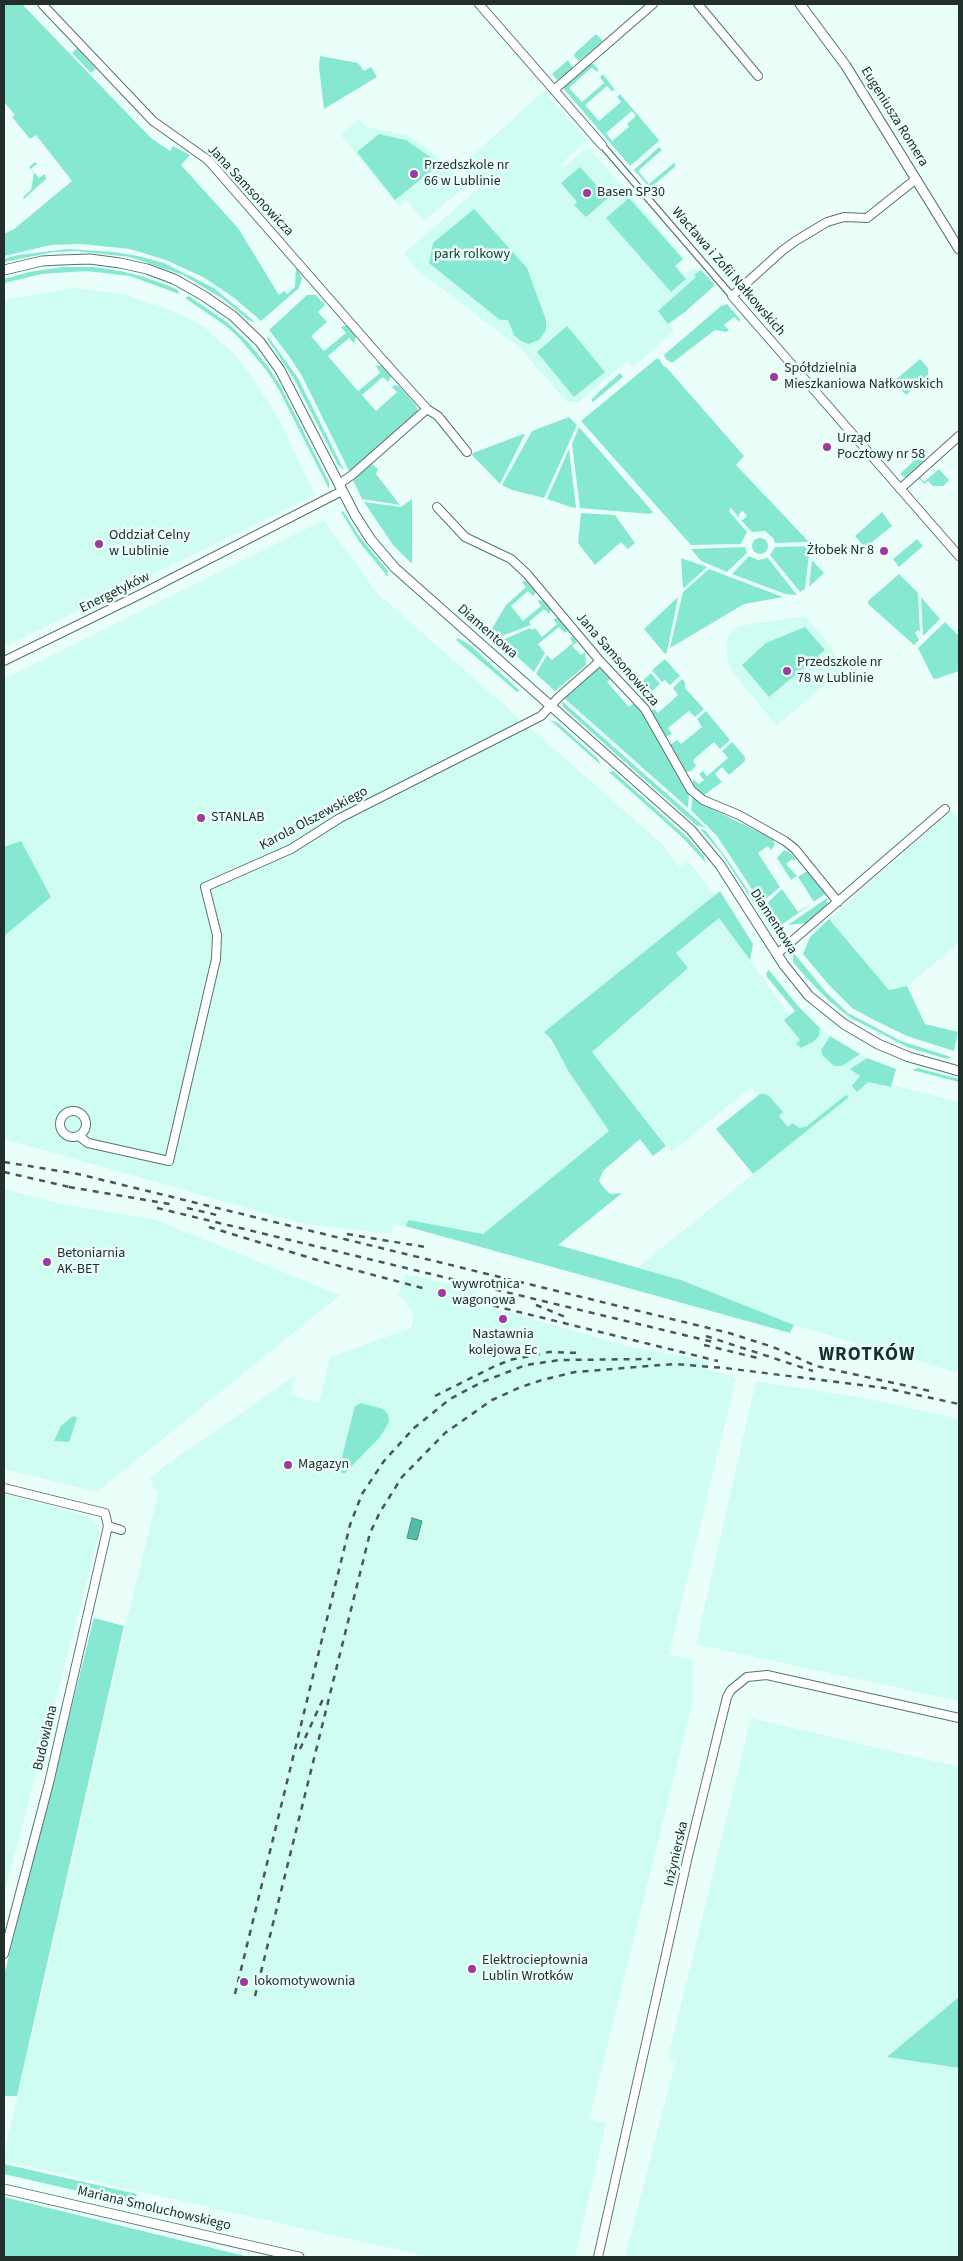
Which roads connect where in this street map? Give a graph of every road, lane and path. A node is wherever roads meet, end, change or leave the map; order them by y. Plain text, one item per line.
1 (42, 4) edge
2 (479, 4) edge
3 (653, 4) edge
4 (698, 4) edge
5 (800, 4) edge
6 (758, 76) dead end
7 (554, 90) junction
8 (602, 145) joint
9 (916, 179) junction
10 (959, 249) edge
11 (4, 270) edge
12 (732, 296) junction
13 (428, 410) junction
14 (959, 436) edge
15 (468, 452) dead end
16 (341, 488) junction
17 (900, 488) junction
18 (437, 507) dead end
19 (959, 556) edge
20 (600, 660) junction
21 (4, 661) edge
22 (550, 706) junction
23 (945, 808) dead end
24 (838, 902) junction
25 (777, 954) junction
26 (959, 1071) edge
27 (79, 1136) dead end
28 (4, 1488) edge
29 (108, 1526) junction
30 (121, 1530) dead end
31 (959, 1718) edge
32 (4, 1954) edge
33 (4, 2189) edge
34 (299, 2257) edge
35 (598, 2257) edge

1 - 13 street, Jana Samsonowicza
2 - 7 street, Wacława i Zofii Nałkowskich
3 - 7 street
4 - 6 street
5 - 9 street, Eugeniusza Romera
7 - 8 street, Wacława i Zofii Nałkowskich
8 - 12 street, Wacława i Zofii Nałkowskich
9 - 10 street, Eugeniusza Romera
9 - 12 street
11 - 16 street, Diamentowa
12 - 17 street, Wacława i Zofii Nałkowskich
13 - 15 street, Jana Samsonowicza
13 - 16 street, Energetyków
14 - 17 street
16 - 21 street, Energetyków
16 - 22 street, Diamentowa
17 - 19 street, Wacława i Zofii Nałkowskich
18 - 20 street, Jana Samsonowicza
20 - 22 street
20 - 24 street, Jana Samsonowicza
22 - 25 street, Diamentowa
22 - 27 street, Karola Olszewskiego
23 - 24 street
24 - 25 street
25 - 26 street, Diamentowa
28 - 29 street
29 - 30 street
29 - 32 street, Budowlana
31 - 35 street, Inżynierska
33 - 34 street, Mariana Smoluchowskiego

